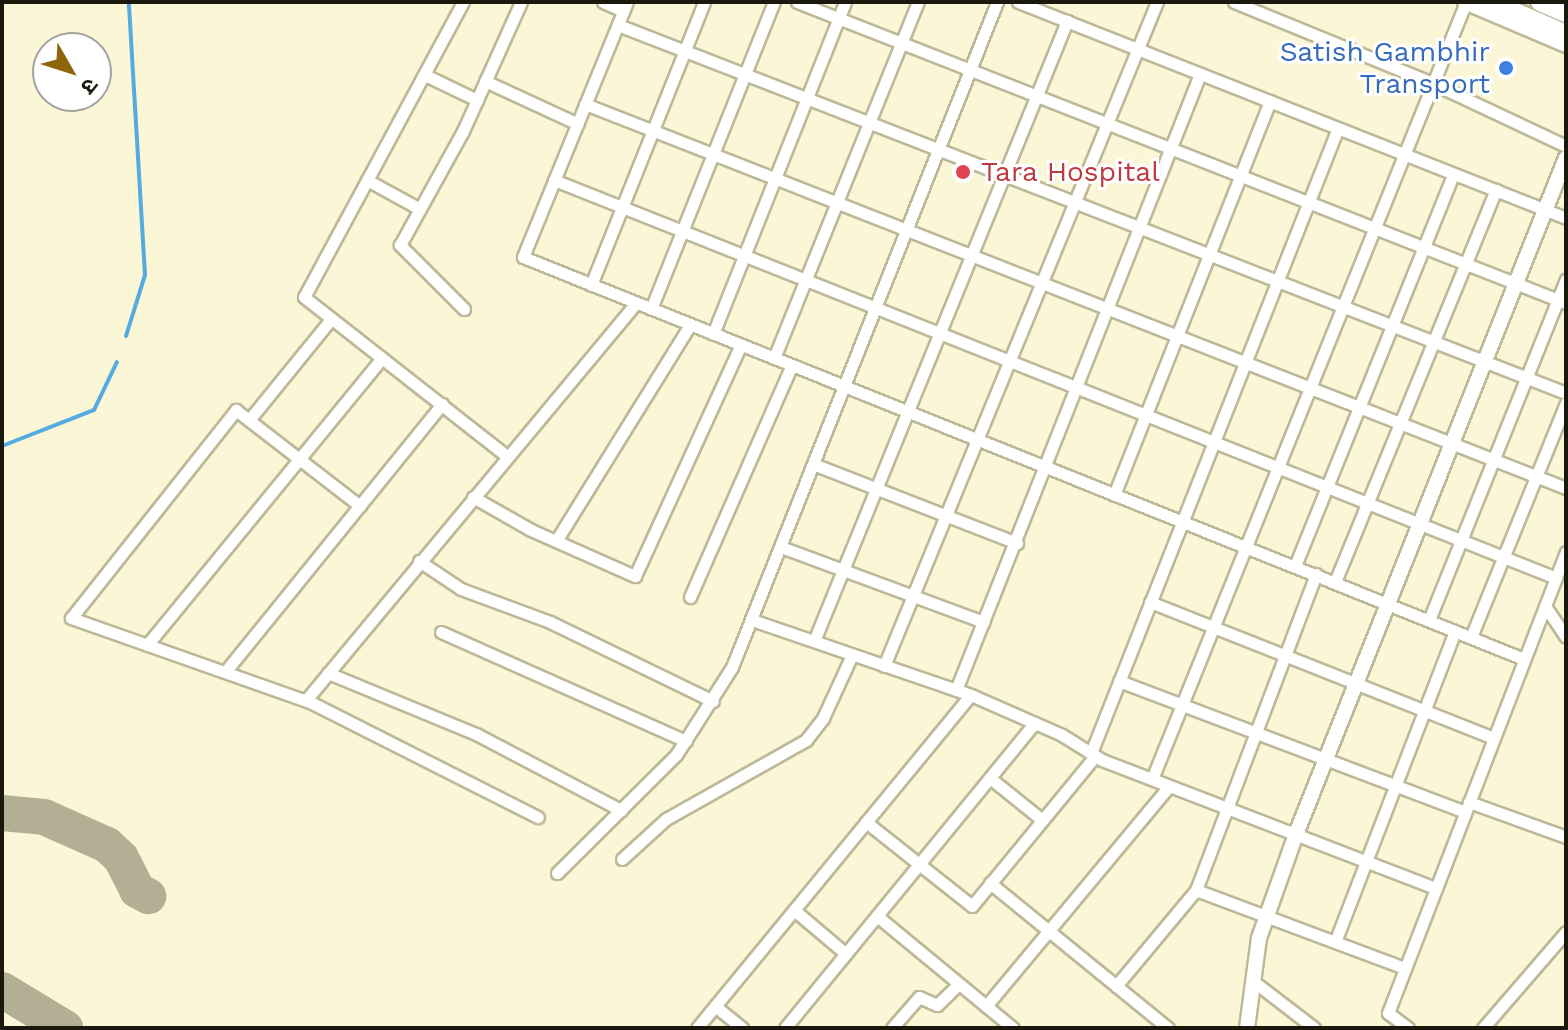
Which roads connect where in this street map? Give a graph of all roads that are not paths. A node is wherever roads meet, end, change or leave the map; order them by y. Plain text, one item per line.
1 (463, 2) edge
2 (521, 2) edge
3 (603, 2) edge
4 (704, 2) edge
5 (774, 2) edge
6 (797, 2) edge
7 (845, 2) edge
8 (918, 2) edge
9 (997, 2) edge
10 (1018, 2) edge
11 (1157, 2) edge
12 (1234, 2) edge
13 (1465, 2) edge
14 (1492, 2) edge
15 (1540, 2) edge
16 (625, 7) edge
17 (1566, 13) edge
18 (839, 19) junction
19 (1067, 21) junction
20 (618, 25) junction
21 (1566, 34) edge
22 (901, 43) junction
23 (1566, 45) edge
24 (1138, 49) junction
25 (685, 51) junction
26 (970, 70) junction
27 (745, 74) junction
28 (1200, 74) junction
29 (425, 75) junction
30 (485, 81) junction
31 (1432, 83) junction
32 (1036, 96) junction
33 (807, 98) junction
34 (477, 100) junction
35 (1270, 101) junction
36 (585, 104) junction
37 (869, 122) junction
38 (578, 124) junction
39 (1107, 124) junction
40 (1338, 128) junction
41 (653, 131) junction
42 (1566, 146) edge
43 (1171, 148) junction
44 (938, 149) junction
45 (713, 154) junction
46 (1404, 154) junction
47 (1566, 158) edge
48 (1453, 174) junction
49 (1004, 175) junction
50 (1240, 176) junction
51 (775, 179) junction
52 (367, 180) junction
53 (554, 180) junction
54 (1496, 190) junction
55 (1075, 202) junction
56 (1309, 202) junction
57 (837, 203) junction
58 (622, 207) junction
59 (420, 209) junction
60 (1545, 210) junction
61 (1566, 218) edge
62 (1141, 228) junction
63 (1374, 228) junction
64 (906, 230) junction
65 (682, 231) junction
66 (1424, 247) junction
67 (1209, 254) junction
68 (971, 255) junction
69 (744, 256) junction
70 (1466, 264) junction
71 (1566, 279) edge
72 (806, 280) junction
73 (1277, 281) junction
74 (1042, 283) junction
75 (1514, 283) junction
76 (591, 285) junction
77 (1562, 301) edge
78 (636, 303) junction
79 (1342, 306) junction
80 (875, 308) junction
81 (464, 309) dead end
82 (651, 309) junction
83 (1109, 309) junction
84 (331, 319) junction
85 (690, 325) junction
86 (1392, 325) junction
87 (940, 333) junction
88 (713, 334) junction
89 (1177, 336) junction
90 (1434, 341) junction
91 (741, 345) junction
92 (382, 358) junction
93 (774, 358) junction
94 (1483, 360) junction
95 (1010, 361) junction
96 (1245, 362) junction
97 (792, 365) junction
98 (1526, 377) junction
99 (844, 386) junction
100 (1078, 388) junction
101 (1309, 388) junction
102 (1566, 393) edge
103 (1566, 403) edge
104 (442, 404) junction
105 (1359, 407) junction
106 (908, 412) junction
107 (1145, 415) junction
108 (249, 420) junction
109 (1400, 423) junction
110 (977, 440) junction
111 (1213, 442) junction
112 (1450, 443) junction
113 (508, 457) junction
114 (299, 460) junction
115 (1493, 460) junction
116 (813, 464) junction
117 (1277, 467) junction
118 (1047, 468) junction
119 (1536, 476) junction
120 (1327, 487) junction
121 (877, 488) junction
122 (1566, 488) edge
123 (1114, 495) junction
124 (473, 497) junction
125 (1367, 503) junction
126 (360, 506) junction
127 (946, 515) junction
128 (1181, 521) junction
129 (1418, 523) junction
130 (1461, 540) junction
131 (556, 541) junction
132 (1017, 543) junction
133 (781, 547) junction
134 (1245, 547) junction
135 (1566, 552) edge
136 (1503, 557) junction
137 (419, 561) junction
138 (1295, 566) junction
139 (843, 570) junction
140 (1316, 574) junction
141 (1556, 578) junction
142 (1335, 582) junction
143 (913, 596) junction
144 (690, 597) dead end
145 (1150, 602) junction
146 (1387, 603) junction
147 (1545, 606) junction
148 (752, 620) junction
149 (1429, 620) junction
150 (984, 622) junction
151 (1213, 627) junction
152 (1455, 631) junction
153 (441, 632) dead end
154 (1471, 637) junction
155 (1566, 637) edge
156 (814, 641) junction
157 (147, 645) junction
158 (852, 655) junction
159 (1284, 655) junction
160 (1524, 659) junction
161 (884, 666) junction
162 (225, 672) junction
163 (328, 673) junction
164 (1119, 681) junction
165 (1355, 683) junction
166 (956, 690) junction
167 (971, 695) junction
168 (306, 700) junction
169 (713, 701) junction
170 (1182, 705) junction
171 (1424, 710) junction
172 (1035, 723) junction
173 (1253, 732) junction
174 (1494, 738) junction
175 (686, 741) junction
176 (1093, 754) junction
177 (1325, 759) junction
178 (990, 778) junction
179 (1152, 779) junction
180 (1395, 785) junction
181 (1169, 786) junction
182 (1224, 807) junction
183 (1467, 807) junction
184 (621, 810) junction
185 (538, 817) dead end
186 (1042, 820) junction
187 (866, 822) junction
188 (1296, 834) junction
189 (1566, 837) edge
190 (622, 859) dead end
191 (1365, 861) junction
192 (919, 864) junction
193 (557, 873) dead end
194 (990, 883) junction
195 (1436, 888) junction
196 (1196, 890) junction
197 (794, 910) junction
198 (877, 916) junction
199 (1267, 916) junction
200 (1048, 931) junction
201 (1565, 934) edge
202 (1335, 942) junction
203 (846, 954) junction
204 (1405, 968) junction
205 (1253, 981) junction
206 (959, 984) junction
207 (1116, 986) junction
208 (715, 1006) junction
209 (986, 1006) junction
210 (697, 1028) edge
211 (742, 1028) edge
212 (785, 1028) edge
213 (892, 1028) edge
214 (1013, 1028) edge
215 (1168, 1028) edge
216 (1247, 1028) edge
217 (1314, 1028) edge
218 (1408, 1028) edge
219 (1483, 1028) edge

1 - 29 street
2 - 30 street
3 - 16 street
4 - 25 street
5 - 27 street
6 - 18 street
7 - 18 street
8 - 22 street
9 - 26 street
10 - 19 street
11 - 24 street
12 - 31 street
13 - 23 street
13 - 31 street
14 - 21 highway
15 - 17 highway
16 - 20 street
18 - 22 street
18 - 33 street
19 - 24 street
19 - 32 street
20 - 25 street
20 - 36 street
22 - 26 street
22 - 37 street
24 - 28 street
24 - 39 street
25 - 27 street
25 - 41 street
26 - 32 street
26 - 44 street
27 - 33 street
27 - 45 street
28 - 35 street
28 - 43 street
29 - 34 street
29 - 52 street
30 - 34 street
30 - 38 street
31 - 42 street
31 - 46 street
32 - 39 street
32 - 49 street
33 - 37 street
33 - 51 street
34 - 59 street
35 - 40 street
35 - 50 street
36 - 38 street
36 - 41 street
37 - 44 street
37 - 57 street
38 - 53 street
39 - 43 street
39 - 55 street
40 - 46 street
40 - 56 street
41 - 45 street
41 - 58 street
43 - 50 street
43 - 62 street
44 - 49 street
44 - 64 street
45 - 51 street
45 - 65 street
46 - 48 street
46 - 63 street
47 - 60 street
48 - 54 street
48 - 66 street
49 - 55 street
49 - 68 street
50 - 56 street
50 - 67 street
51 - 57 street
51 - 69 street
52 - 59 street
52 - 84 street
53 - 58 street
53 - 76 street
54 - 60 street
54 - 70 street
55 - 62 street
55 - 74 street
56 - 63 street
56 - 73 street
57 - 64 street
57 - 72 street
58 - 65 street
58 - 76 street
59 - 81 street
60 - 61 street
60 - 75 street
62 - 67 street
62 - 83 street
63 - 66 street
63 - 79 street
64 - 68 street
64 - 80 street
65 - 69 street
65 - 82 street
66 - 70 street
66 - 86 street
67 - 73 street
67 - 89 street
68 - 74 street
68 - 87 street
69 - 72 street
69 - 88 street
70 - 75 street
70 - 90 street
71 - 77 street
72 - 80 street
72 - 93 street
73 - 79 street
73 - 96 street
74 - 83 street
74 - 95 street
75 - 77 street
75 - 94 street
76 - 78 street
77 - 98 street
78 - 82 street
78 - 113 street
79 - 86 street
79 - 101 street
80 - 87 street
80 - 99 street
82 - 85 street
83 - 89 street
83 - 100 street
84 - 92 street
84 - 108 street
85 - 88 street
85 - 131 street
86 - 90 street
86 - 105 street
87 - 95 street
87 - 106 street
88 - 91 street
89 - 96 street
89 - 107 street
90 - 94 street
90 - 109 street
91 - 93 street
91 - 131 street
92 - 104 street
92 - 114 street
93 - 97 street
94 - 98 street
94 - 112 street
95 - 100 street
95 - 110 street
96 - 101 street
96 - 111 street
97 - 99 street
97 - 144 street
98 - 102 street
98 - 115 street
99 - 106 street
99 - 116 street
100 - 107 street
100 - 118 street
101 - 105 street
101 - 117 street
103 - 119 street
104 - 113 street
104 - 126 street
105 - 109 street
105 - 120 street
106 - 110 street
106 - 121 street
107 - 111 street
107 - 123 street
108 - 114 street
108 - 157 street
109 - 112 street
109 - 125 street
110 - 118 street
110 - 127 street
111 - 117 street
111 - 128 street
112 - 115 street
112 - 129 street
113 - 124 street
114 - 126 street
114 - 157 street
115 - 119 street
115 - 130 street
116 - 121 street
116 - 133 street
117 - 120 street
117 - 134 street
118 - 123 street
118 - 132 street
119 - 122 street
119 - 136 street
120 - 125 street
120 - 138 street
121 - 127 street
121 - 139 street
123 - 128 street
124 - 131 street
124 - 137 street
125 - 129 street
125 - 142 street
126 - 162 street
127 - 132 street
127 - 143 street
128 - 134 street
128 - 145 street
129 - 130 street
129 - 146 street
130 - 136 street
130 - 149 street
132 - 150 street
133 - 139 street
133 - 148 street
134 - 138 street
134 - 151 street
135 - 141 street
136 - 141 street
136 - 154 street
137 - 163 street
137 - 169 street
138 - 140 street
139 - 143 street
139 - 156 street
140 - 142 street
140 - 159 street
141 - 147 street
142 - 146 street
143 - 150 street
143 - 161 street
145 - 151 street
145 - 164 street
146 - 149 street
146 - 165 street
147 - 155 street
147 - 160 street
148 - 156 street
148 - 169 street
149 - 152 street
150 - 166 street
151 - 159 street
151 - 170 street
152 - 154 street
152 - 171 street
153 - 175 street
154 - 160 street
156 - 158 street
157 - 162 street
158 - 161 street
158 - 190 street
159 - 165 street
159 - 173 street
160 - 174 street
161 - 166 street
162 - 168 street
163 - 168 street
163 - 184 street
164 - 170 street
164 - 176 street
165 - 171 street
165 - 177 street
166 - 167 street
167 - 172 street
167 - 187 street
168 - 185 street
169 - 175 street
170 - 173 street
170 - 179 street
171 - 174 street
171 - 180 street
172 - 176 street
172 - 178 street
173 - 177 street
173 - 182 street
174 - 183 street
175 - 184 street
176 - 179 street
176 - 186 street
177 - 180 street
177 - 188 street
178 - 186 street
178 - 192 street
179 - 181 street
180 - 183 street
180 - 191 street
181 - 182 street
181 - 200 street
182 - 188 street
182 - 196 street
183 - 189 street
183 - 195 street
184 - 193 street
186 - 194 street
187 - 192 street
187 - 197 street
188 - 191 street
188 - 199 street
191 - 195 street
191 - 202 street
192 - 194 street
192 - 198 street
194 - 200 street
195 - 204 street
196 - 199 street
196 - 207 street
197 - 203 street
197 - 208 street
198 - 203 street
198 - 206 street
199 - 202 street
199 - 205 street
200 - 207 street
200 - 209 street
201 - 219 street
202 - 204 street
203 - 212 street
204 - 218 street
205 - 216 street
205 - 217 street
206 - 209 street
206 - 213 street
207 - 215 street
208 - 210 street
208 - 211 street
209 - 214 street

